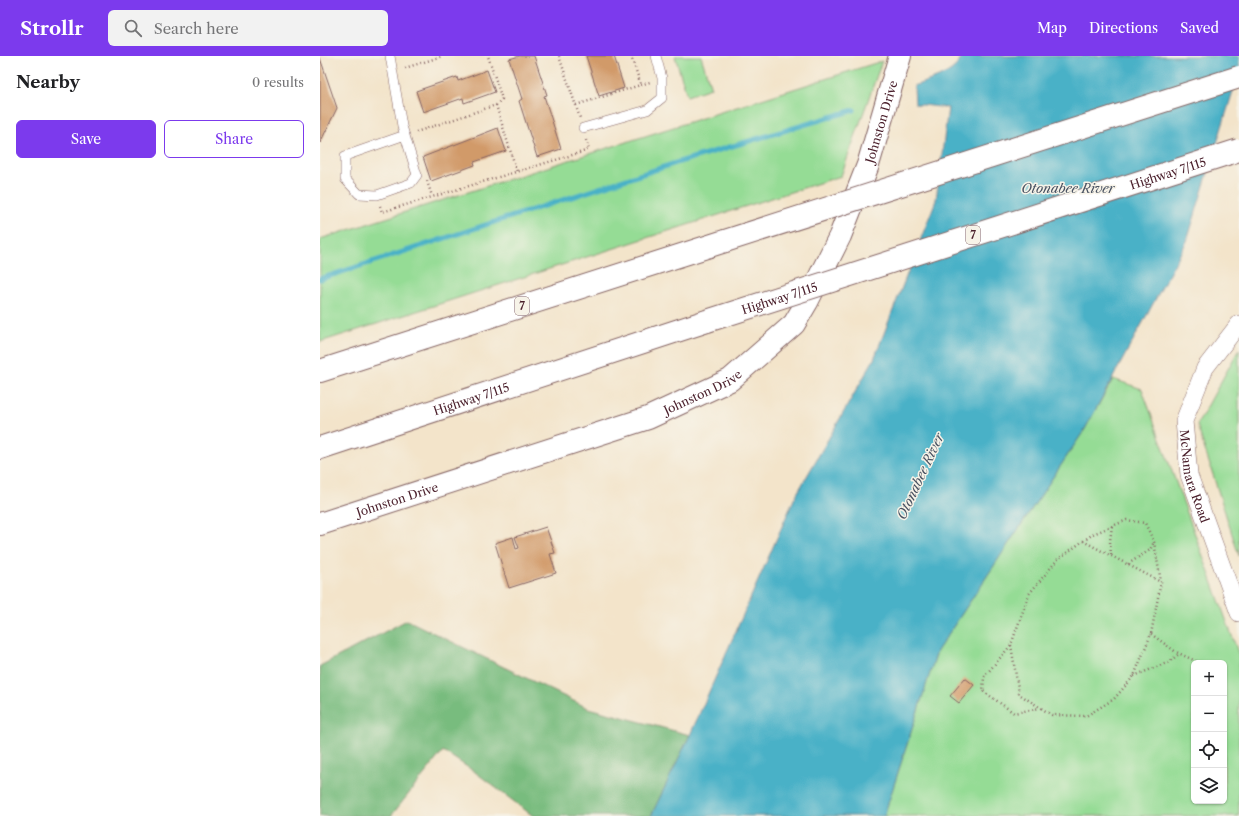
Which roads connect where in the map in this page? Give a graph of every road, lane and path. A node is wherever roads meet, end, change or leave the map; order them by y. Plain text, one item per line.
1 (390, 56) edge
2 (443, 56) edge
3 (488, 56) edge
4 (559, 56) edge
5 (631, 56) edge
6 (656, 56) edge
7 (900, 56) edge
8 (394, 74) junction
9 (1239, 77) edge
10 (662, 78) junction
11 (641, 85) junction
12 (496, 105) junction
13 (576, 105) junction
14 (583, 128) junction
15 (405, 135) junction
16 (1239, 150) edge
17 (517, 172) junction
18 (377, 195) junction
19 (1239, 324) edge
20 (320, 371) edge
21 (320, 448) edge
22 (320, 524) edge
23 (1112, 526) junction
24 (1083, 541) junction
25 (1154, 542) junction
26 (1111, 555) junction
27 (1128, 564) junction
28 (1161, 582) junction
29 (1239, 613) edge
30 (1151, 634) junction
31 (1012, 645) junction
32 (1180, 654) junction
33 (1193, 660) edge
34 (1134, 676) junction
35 (1040, 708) junction

1 - 8 lane
2 - 8 path
3 - 12 path
4 - 13 path
5 - 11 path
6 - 10 lane
7 - 22 main road, Johnston Drive
8 - 15 lane
9 - 20 main road, 7, bridge
10 - 11 path
10 - 14 lane
11 - 13 path
12 - 15 path
12 - 17 path
13 - 14 path
14 - 17 path
15 - 18 lane
15 - 18 lane
16 - 21 main road, Highway 7/115 / 7, bridge
17 - 18 path
19 - 29 street, McNamara Road
23 - 24 path
23 - 25 path
23 - 26 path
24 - 26 path
24 - 31 path
25 - 27 path
25 - 28 path
26 - 27 path
27 - 28 path
28 - 30 path
30 - 32 path
30 - 34 path
31 - 35 path
31 - 35 path
32 - 33 path
32 - 34 path
34 - 35 path

